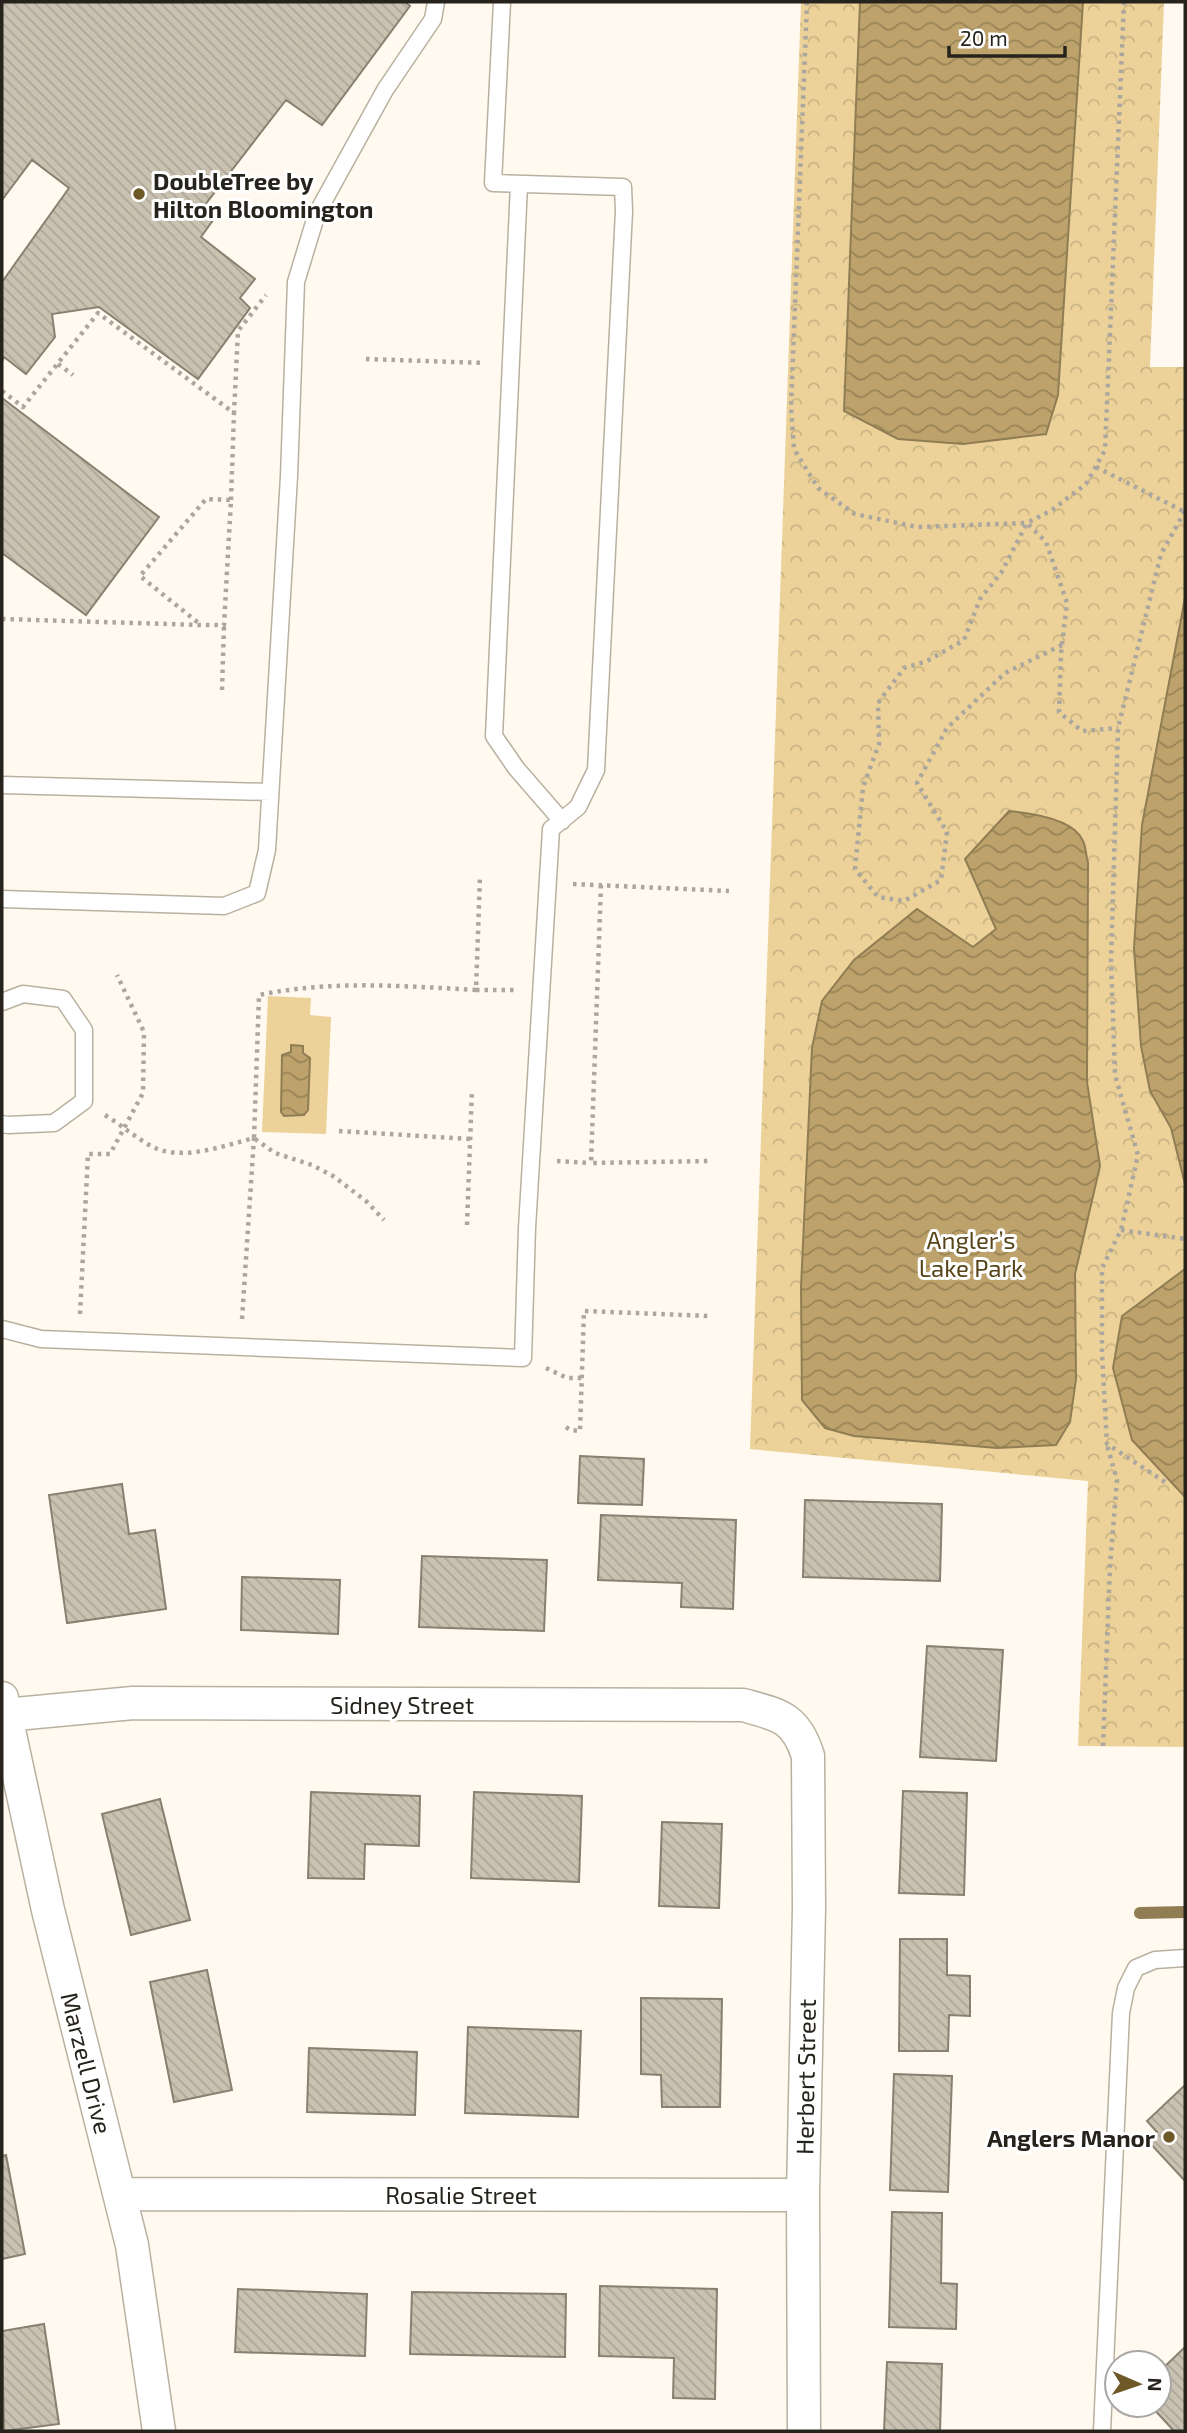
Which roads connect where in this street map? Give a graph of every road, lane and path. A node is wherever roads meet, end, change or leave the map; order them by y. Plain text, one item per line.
1 (436, 2) edge
2 (502, 2) edge
3 (807, 2) edge
4 (1124, 2) edge
5 (519, 184) junction
6 (296, 282) junction
7 (366, 359) dead end
8 (485, 363) dead end
9 (58, 364) junction
10 (73, 374) dead end
11 (2, 391) edge
12 (234, 413) junction
13 (1096, 467) junction
14 (231, 500) junction
15 (1185, 512) edge
16 (1027, 523) junction
17 (2, 619) edge
18 (201, 625) junction
19 (224, 625) junction
20 (1062, 645) junction
21 (222, 690) dead end
22 (1118, 728) junction
23 (2, 785) edge
24 (270, 792) junction
25 (562, 821) junction
26 (480, 876) dead end
27 (548, 883) junction
28 (601, 885) junction
29 (729, 891) dead end
30 (2, 899) edge
31 (117, 975) dead end
32 (476, 990) junction
33 (514, 990) dead end
34 (2, 1002) edge
35 (472, 1090) dead end
36 (84, 1101) junction
37 (2, 1124) edge
38 (124, 1127) junction
39 (339, 1132) dead end
40 (254, 1138) junction
41 (470, 1139) junction
42 (711, 1161) dead end
43 (384, 1220) dead end
44 (467, 1225) dead end
45 (1121, 1230) junction
46 (1185, 1239) edge
47 (710, 1316) dead end
48 (2, 1329) edge
49 (79, 1340) junction
50 (241, 1348) junction
51 (523, 1358) junction
52 (582, 1378) junction
53 (566, 1427) dead end
54 (1107, 1444) junction
55 (1165, 1482) dead end
56 (3, 1707) edge
57 (794, 1726) joint
58 (1103, 1746) dead end
59 (1185, 1958) edge
60 (120, 2194) junction
61 (803, 2195) junction
62 (159, 2431) edge
63 (804, 2431) edge
64 (1102, 2431) edge

1 - 6 lane
2 - 5 lane
3 - 16 path
4 - 13 path
5 - 25 lane
5 - 25 lane
6 - 12 path
6 - 24 lane
7 - 8 path
9 - 10 path
9 - 11 path
9 - 12 path
12 - 14 path
13 - 15 path
13 - 16 path
14 - 18 path
14 - 19 path
15 - 22 path
16 - 20 path
16 - 20 path
17 - 18 path
18 - 19 path
19 - 21 path
20 - 22 path
22 - 45 path
23 - 24 lane
24 - 30 lane
25 - 27 lane
26 - 32 path
27 - 28 path
27 - 51 lane
28 - 29 path
28 - 42 path
31 - 38 path
32 - 33 path
32 - 40 path
34 - 36 lane
35 - 41 path
36 - 37 lane
36 - 38 path
38 - 40 path
38 - 49 path
39 - 41 path
40 - 43 path
40 - 50 path
41 - 44 path
45 - 46 path
45 - 54 path
47 - 52 path
48 - 49 lane
49 - 50 lane
50 - 51 lane
51 - 52 path
52 - 53 path
54 - 55 path
54 - 58 path
56 - 57 street, Sidney Street
56 - 60 street, Marzell Drive
57 - 61 street, Herbert Street
59 - 64 lane
60 - 61 street, Rosalie Street
60 - 62 street, Marzell Drive
61 - 63 street, Herbert Street

